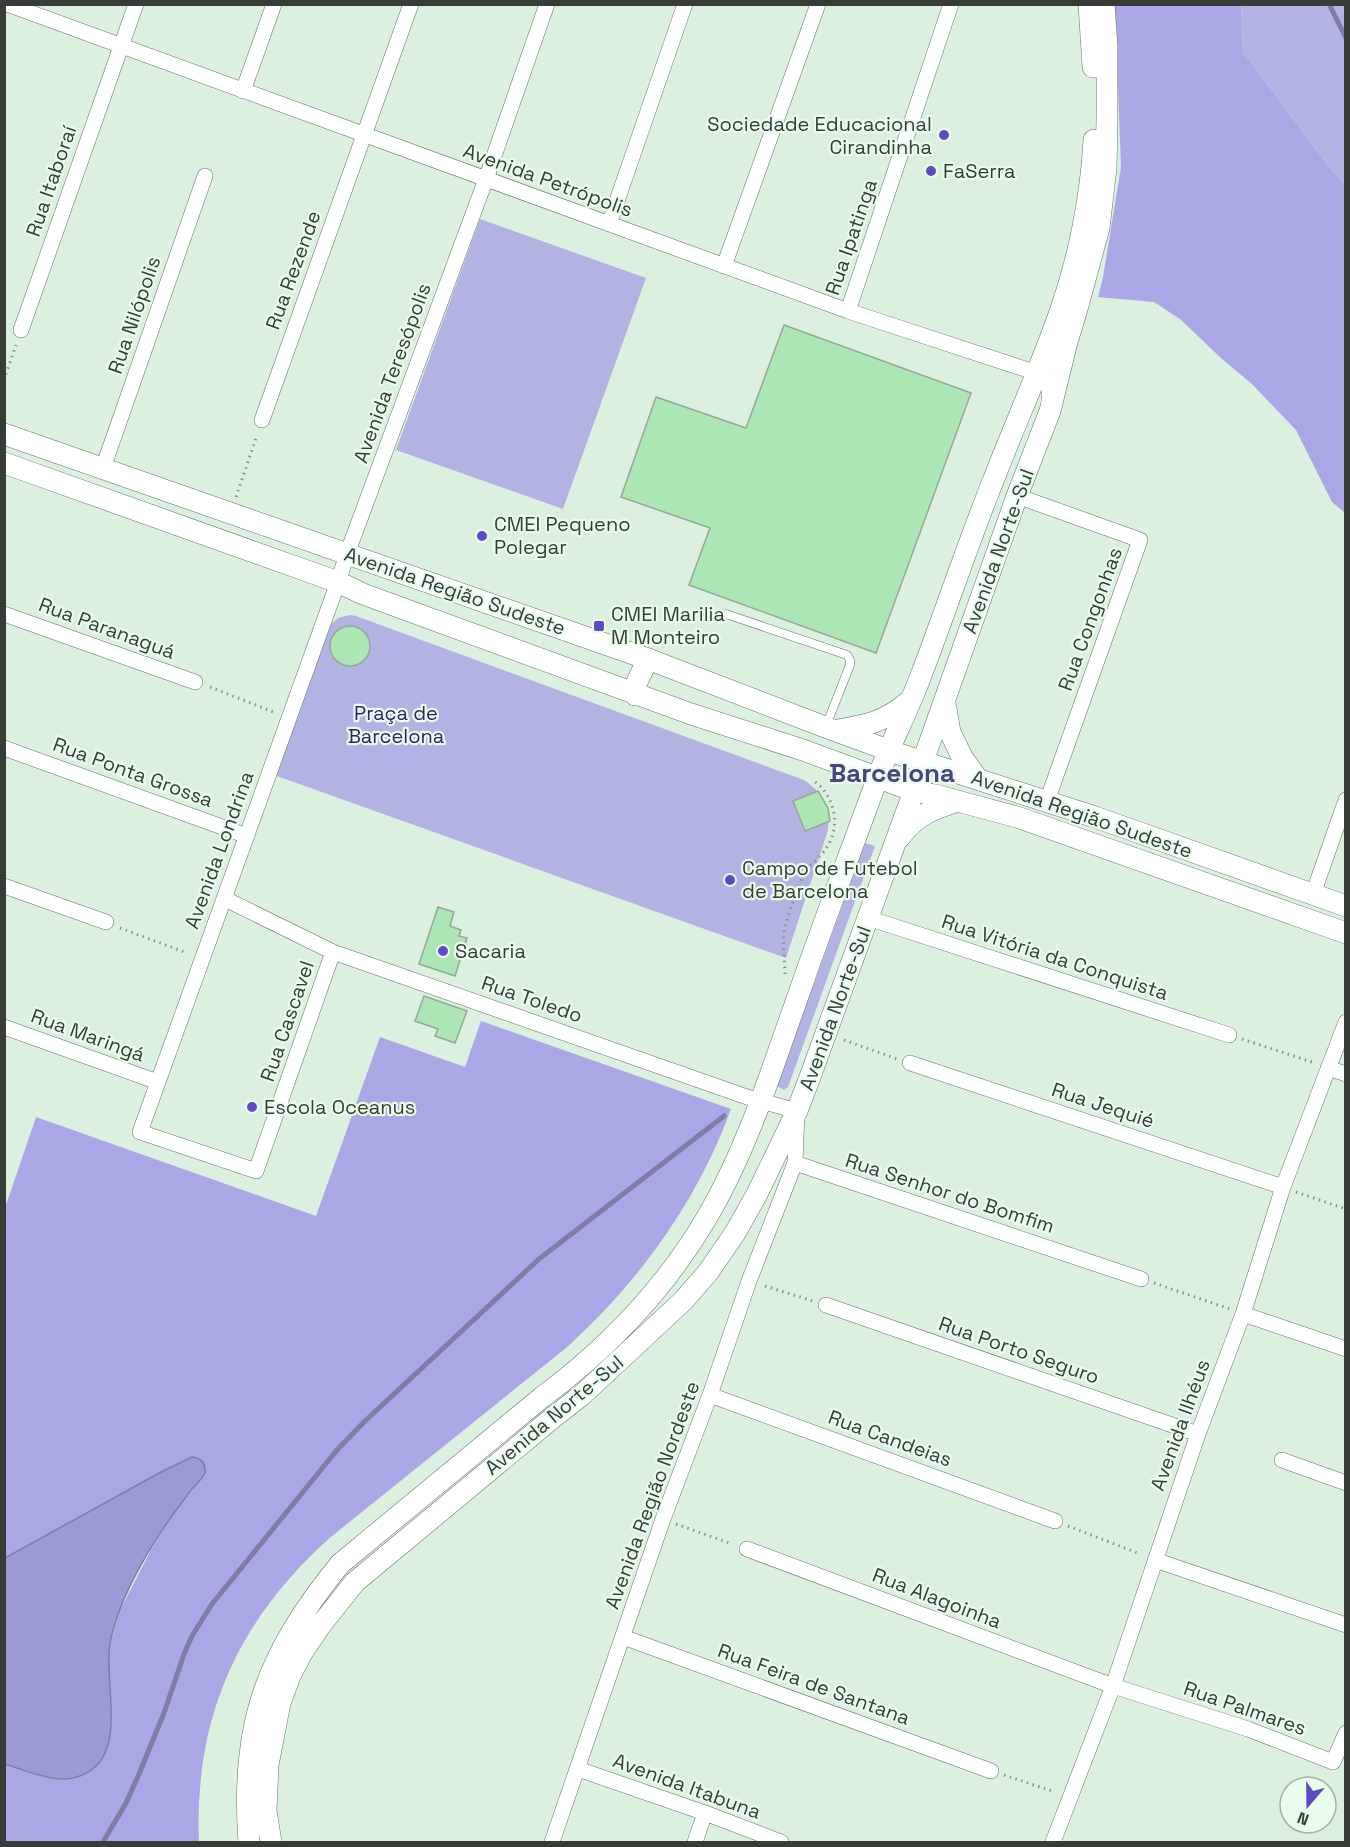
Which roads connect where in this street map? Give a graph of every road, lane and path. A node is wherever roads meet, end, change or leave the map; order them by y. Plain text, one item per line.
1 (7, 4) edge
2 (136, 4) edge
3 (274, 4) edge
4 (411, 4) edge
5 (547, 4) edge
6 (685, 4) edge
7 (818, 4) edge
8 (951, 4) edge
9 (1089, 4) edge
10 (1104, 4) edge
11 (121, 46) junction
12 (243, 91) junction
13 (365, 135) junction
14 (205, 176) dead end
15 (486, 179) junction
16 (609, 224) junction
17 (724, 266) junction
18 (848, 311) junction
19 (21, 330) joint
20 (1037, 373) junction
21 (4, 380) edge
22 (1050, 411) junction
23 (262, 420) joint
24 (4, 434) edge
25 (4, 463) edge
26 (103, 468) junction
27 (1017, 496) junction
28 (231, 513) junction
29 (347, 554) junction
30 (339, 582) junction
31 (4, 614) edge
32 (726, 614) dead end
33 (648, 659) junction
34 (703, 681) junction
35 (195, 682) joint
36 (635, 695) junction
37 (911, 699) junction
38 (945, 701) junction
39 (691, 714) junction
40 (289, 717) junction
41 (830, 729) junction
42 (4, 748) edge
43 (890, 750) junction
44 (923, 761) junction
45 (842, 764) junction
46 (877, 778) junction
47 (977, 778) junction
48 (814, 781) dead end
49 (914, 791) junction
50 (1346, 800) edge
51 (958, 801) junction
52 (1047, 801) junction
53 (860, 825) junction
54 (247, 836) junction
55 (896, 842) junction
56 (4, 886) edge
57 (1313, 894) junction
58 (225, 899) junction
59 (1346, 906) edge
60 (868, 918) junction
61 (106, 922) joint
62 (1346, 933) edge
63 (333, 952) junction
64 (203, 959) junction
65 (784, 978) dead end
66 (1346, 1022) edge
67 (4, 1027) edge
68 (825, 1034) junction
69 (1229, 1035) joint
70 (910, 1063) joint
71 (1328, 1068) junction
72 (1346, 1074) edge
73 (158, 1082) junction
74 (760, 1101) junction
75 (796, 1111) junction
76 (140, 1132) joint
77 (795, 1163) junction
78 (1283, 1187) junction
79 (1346, 1209) edge
80 (1141, 1279) joint
81 (748, 1281) junction
82 (826, 1305) joint
83 (1243, 1314) junction
84 (1346, 1349) edge
85 (710, 1395) junction
86 (1198, 1434) junction
87 (1282, 1460) dead end
88 (1346, 1483) edge
89 (663, 1519) junction
90 (1055, 1521) joint
91 (747, 1549) joint
92 (1155, 1560) junction
93 (1346, 1625) edge
94 (623, 1637) junction
95 (1113, 1686) junction
96 (1346, 1733) edge
97 (578, 1769) junction
98 (991, 1771) joint
99 (1071, 1797) junction
100 (705, 1813) junction
101 (249, 1842) edge
102 (271, 1842) edge
103 (552, 1842) edge
104 (695, 1842) edge
105 (781, 1842) edge
106 (1053, 1842) edge

1 - 11 street, Avenida Petrópolis
2 - 11 street, Rua Itaboraí
3 - 12 street
4 - 13 street, Rua Rezende
5 - 15 street, Avenida Teresópolis
6 - 16 street
7 - 17 street
8 - 18 street, Rua Ipatinga
9 - 20 main road, Avenida Norte-Sul
10 - 22 main road, Avenida Norte-Sul
11 - 12 street, Avenida Petrópolis
11 - 19 street, Rua Itaboraí
12 - 13 street, Avenida Petrópolis
13 - 15 street, Avenida Petrópolis
13 - 23 street, Rua Rezende
14 - 26 street, Rua Nilópolis
15 - 16 street, Avenida Petrópolis
15 - 29 street, Avenida Teresópolis
16 - 17 street, Avenida Petrópolis
17 - 18 street, Avenida Petrópolis
18 - 20 street, Avenida Petrópolis
19 - 21 path
20 - 22 street
20 - 37 main road, Avenida Norte-Sul
22 - 27 main road, Avenida Norte-Sul
23 - 28 path
24 - 26 main road, Avenida Região Sudeste
25 - 30 main road, Avenida Região Sudeste
26 - 28 main road, Avenida Região Sudeste
27 - 38 main road, Avenida Norte-Sul
27 - 52 street, Rua Congonhas
28 - 29 main road, Avenida Região Sudeste
29 - 30 street, Avenida Teresópolis
29 - 33 main road, Avenida Região Sudeste
30 - 36 main road, Avenida Região Sudeste
30 - 40 street, Avenida Londrina
31 - 35 street, Rua Paranaguá
32 - 41 lane
33 - 34 main road, Avenida Região Sudeste
33 - 36 main road
34 - 39 main road
34 - 41 main road, Avenida Região Sudeste
35 - 40 path
36 - 39 main road, Avenida Região Sudeste
37 - 41 main road
37 - 43 main road, Avenida Norte-Sul
38 - 44 main road, Avenida Norte-Sul
38 - 47 main road
39 - 45 main road, Avenida Região Sudeste
40 - 54 street, Avenida Londrina
41 - 43 main road, Avenida Região Sudeste
42 - 54 street, Rua Ponta Grossa
43 - 44 main road, Avenida Região Sudeste
43 - 46 main road, Avenida Norte-Sul
44 - 47 main road, Avenida Região Sudeste
44 - 49 main road, Avenida Norte-Sul
45 - 46 main road, Avenida Região Sudeste
45 - 53 main road
46 - 49 main road, Avenida Região Sudeste
46 - 53 main road, Avenida Norte-Sul
47 - 52 main road, Avenida Região Sudeste
48 - 65 path
49 - 51 main road, Avenida Região Sudeste
49 - 55 main road, Avenida Norte-Sul
50 - 57 street
51 - 55 main road
51 - 62 main road, Avenida Região Sudeste
52 - 57 main road, Avenida Região Sudeste
53 - 74 main road, Avenida Norte-Sul
54 - 58 street, Avenida Londrina
55 - 60 main road, Avenida Norte-Sul
56 - 61 street
57 - 59 main road, Avenida Região Sudeste
58 - 63 street, Rua Toledo
58 - 64 street, Avenida Londrina
60 - 68 main road, Avenida Norte-Sul
60 - 69 street, Rua Vitória da Conquista
61 - 64 path
63 - 74 street, Rua Toledo
63 - 76 street, Rua Cascavel
64 - 73 street, Avenida Londrina
66 - 71 street, Avenida Ilhéus
67 - 73 street, Rua Maringá
68 - 70 path
68 - 75 main road, Avenida Norte-Sul
69 - 71 path
70 - 78 street, Rua Jequié
71 - 72 street
71 - 78 street, Avenida Ilhéus
73 - 76 street, Avenida Londrina
74 - 75 street, Rua Toledo
74 - 101 main road, Avenida Norte-Sul
75 - 77 street
75 - 102 main road, Avenida Norte-Sul
77 - 80 street, Rua Senhor do Bomfim
77 - 81 street, Avenida Região Nordeste
78 - 79 path
78 - 83 street, Avenida Ilhéus
80 - 83 path
81 - 82 path
81 - 85 street, Avenida Região Nordeste
82 - 86 street, Rua Porto Seguro
83 - 84 street
83 - 86 street, Avenida Ilhéus
85 - 89 street, Avenida Região Nordeste
85 - 90 street, Rua Candeias
86 - 92 street, Avenida Ilhéus
87 - 88 street
89 - 91 path
89 - 94 street, Avenida Região Nordeste
90 - 92 path
91 - 95 street, Rua Alagoinha
92 - 93 street
92 - 95 street, Avenida Ilhéus
94 - 97 street, Avenida Região Nordeste
94 - 98 street, Rua Feira de Santana
95 - 96 street, Rua Palmares
95 - 99 street, Avenida Ilhéus
97 - 100 street, Avenida Itabuna
97 - 103 street, Avenida Região Nordeste
98 - 99 path
99 - 106 street, Avenida Ilhéus
100 - 104 street
100 - 105 street, Avenida Itabuna

